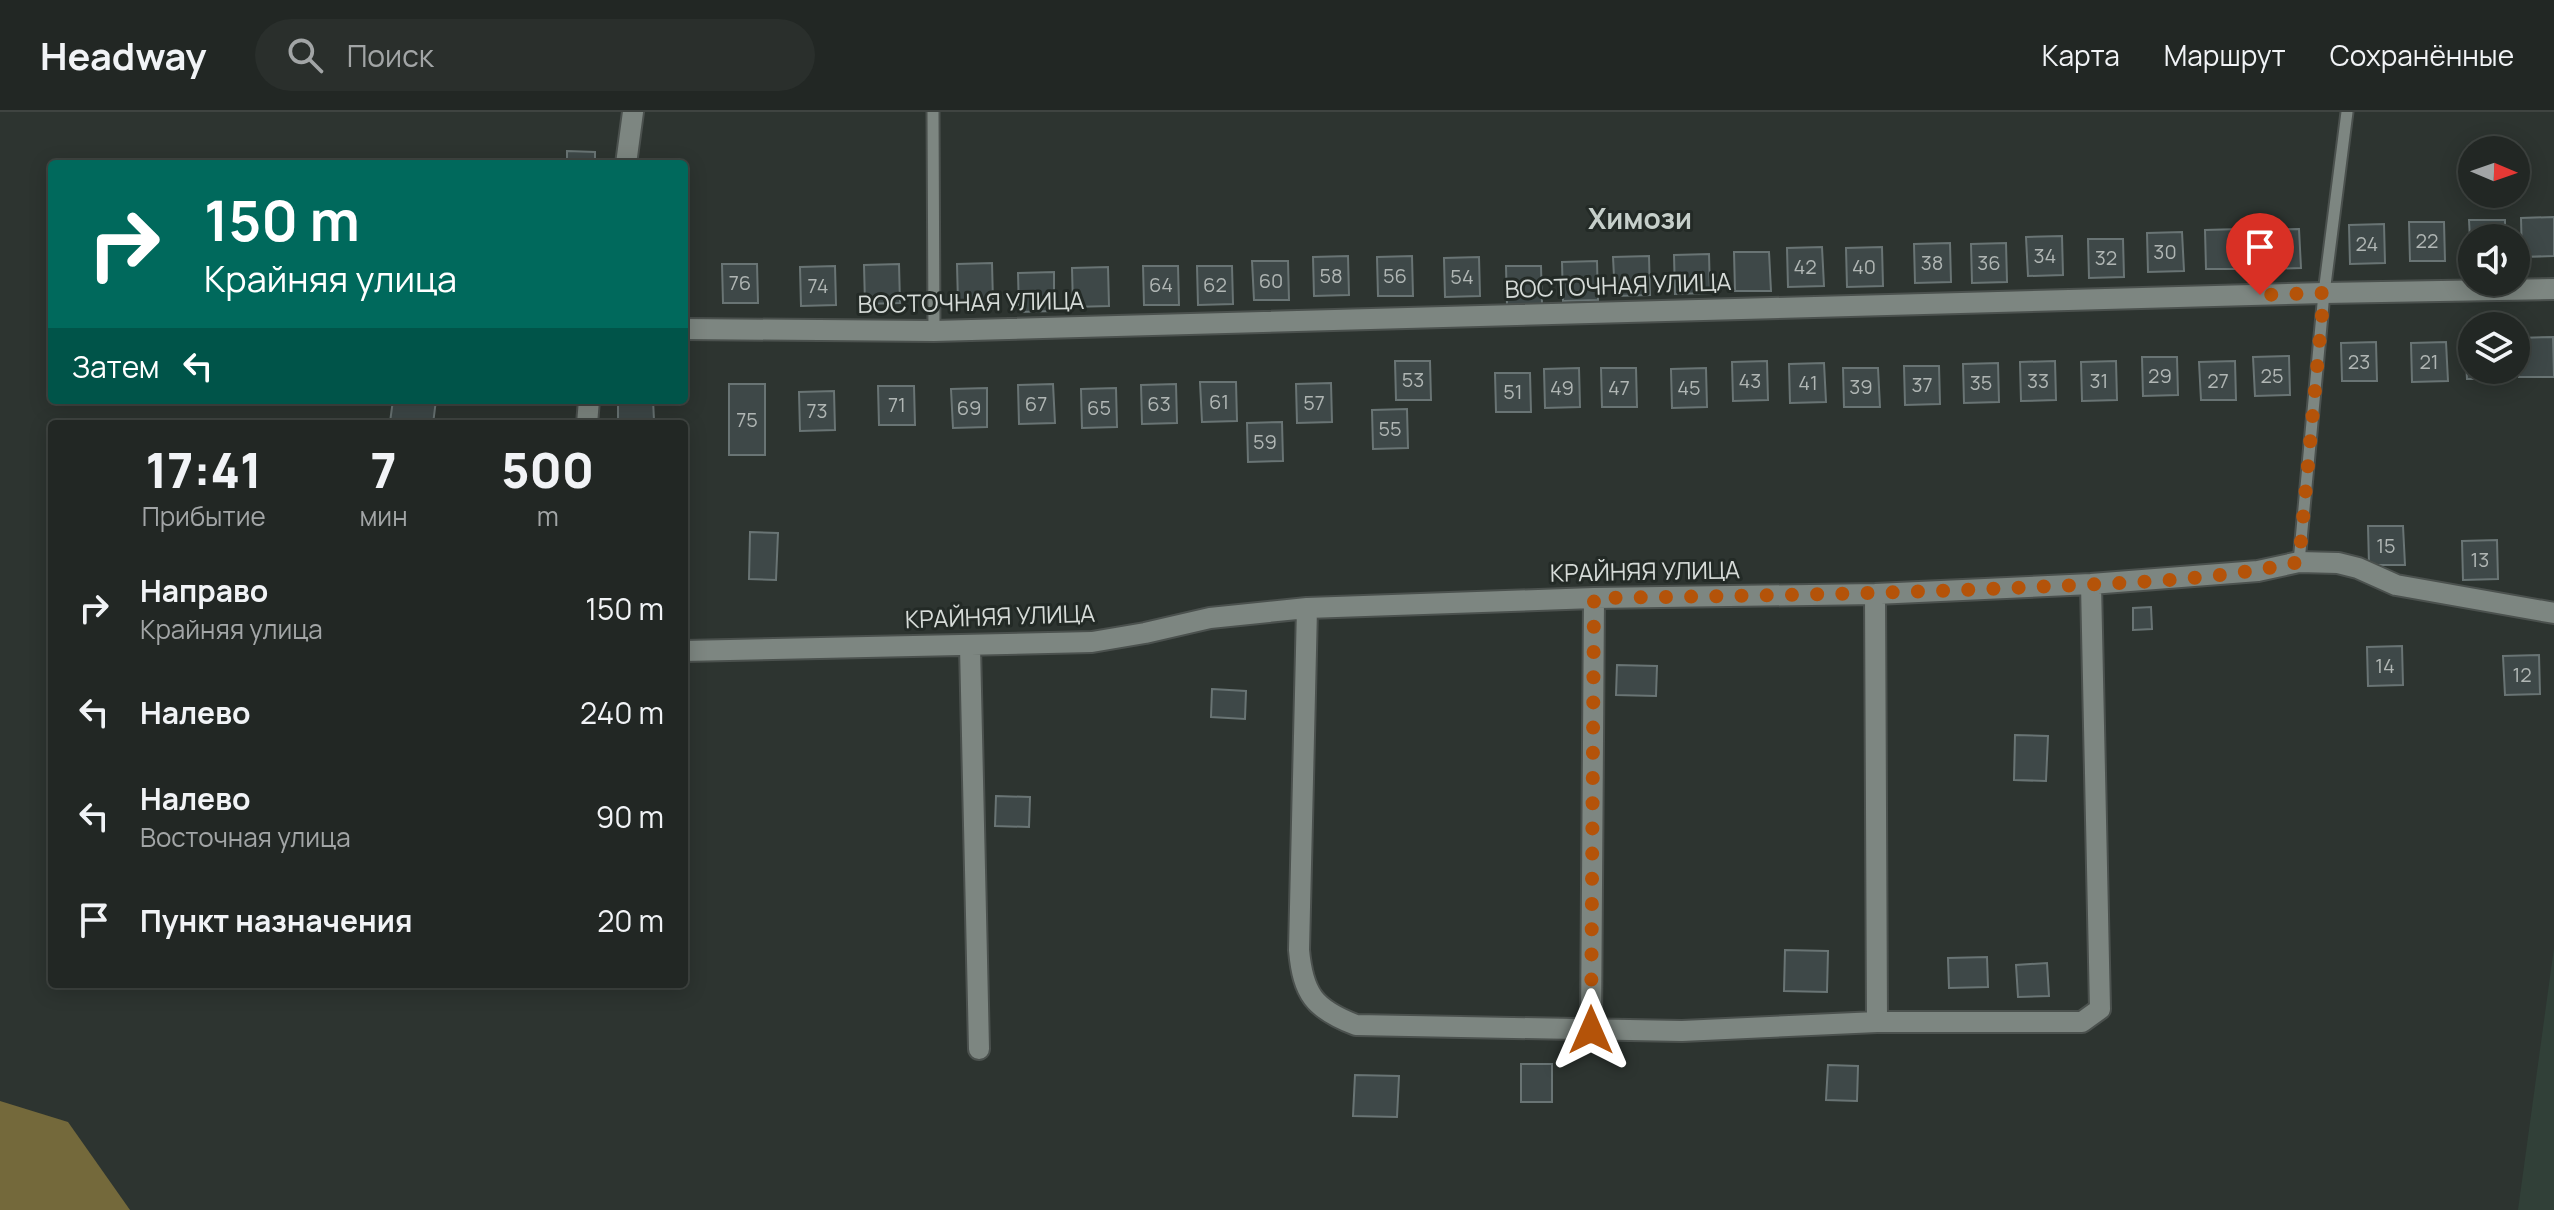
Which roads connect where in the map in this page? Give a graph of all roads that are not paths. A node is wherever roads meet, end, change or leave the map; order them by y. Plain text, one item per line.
1 (633, 112) edge
2 (933, 112) edge
3 (2347, 112) edge
4 (627, 160) edge
5 (2554, 289) edge
6 (2324, 293) junction
7 (688, 329) edge
8 (934, 331) junction
9 (2299, 562) junction
10 (2091, 584) junction
11 (1875, 594) junction
12 (1594, 598) junction
13 (1307, 608) junction
14 (2554, 613) edge
15 (970, 646) junction
16 (688, 651) edge
17 (1877, 1022) junction
18 (1591, 1030) junction
19 (979, 1049) dead end

1 - 4 street
2 - 8 lane
3 - 6 lane
5 - 6 street, ВОСТОЧНАЯ УЛИЦА
6 - 8 street, ВОСТОЧНАЯ УЛИЦА
6 - 9 lane
7 - 8 street, ВОСТОЧНАЯ УЛИЦА
9 - 10 street, КРАЙНЯЯ УЛИЦА
9 - 14 street, КРАЙНЯЯ УЛИЦА
10 - 11 street, КРАЙНЯЯ УЛИЦА
10 - 17 street
11 - 12 street, КРАЙНЯЯ УЛИЦА
11 - 17 street
12 - 13 street, КРАЙНЯЯ УЛИЦА
12 - 18 street
13 - 15 street, КРАЙНЯЯ УЛИЦА
13 - 18 street
15 - 16 street, КРАЙНЯЯ УЛИЦА
15 - 19 street
17 - 18 street

